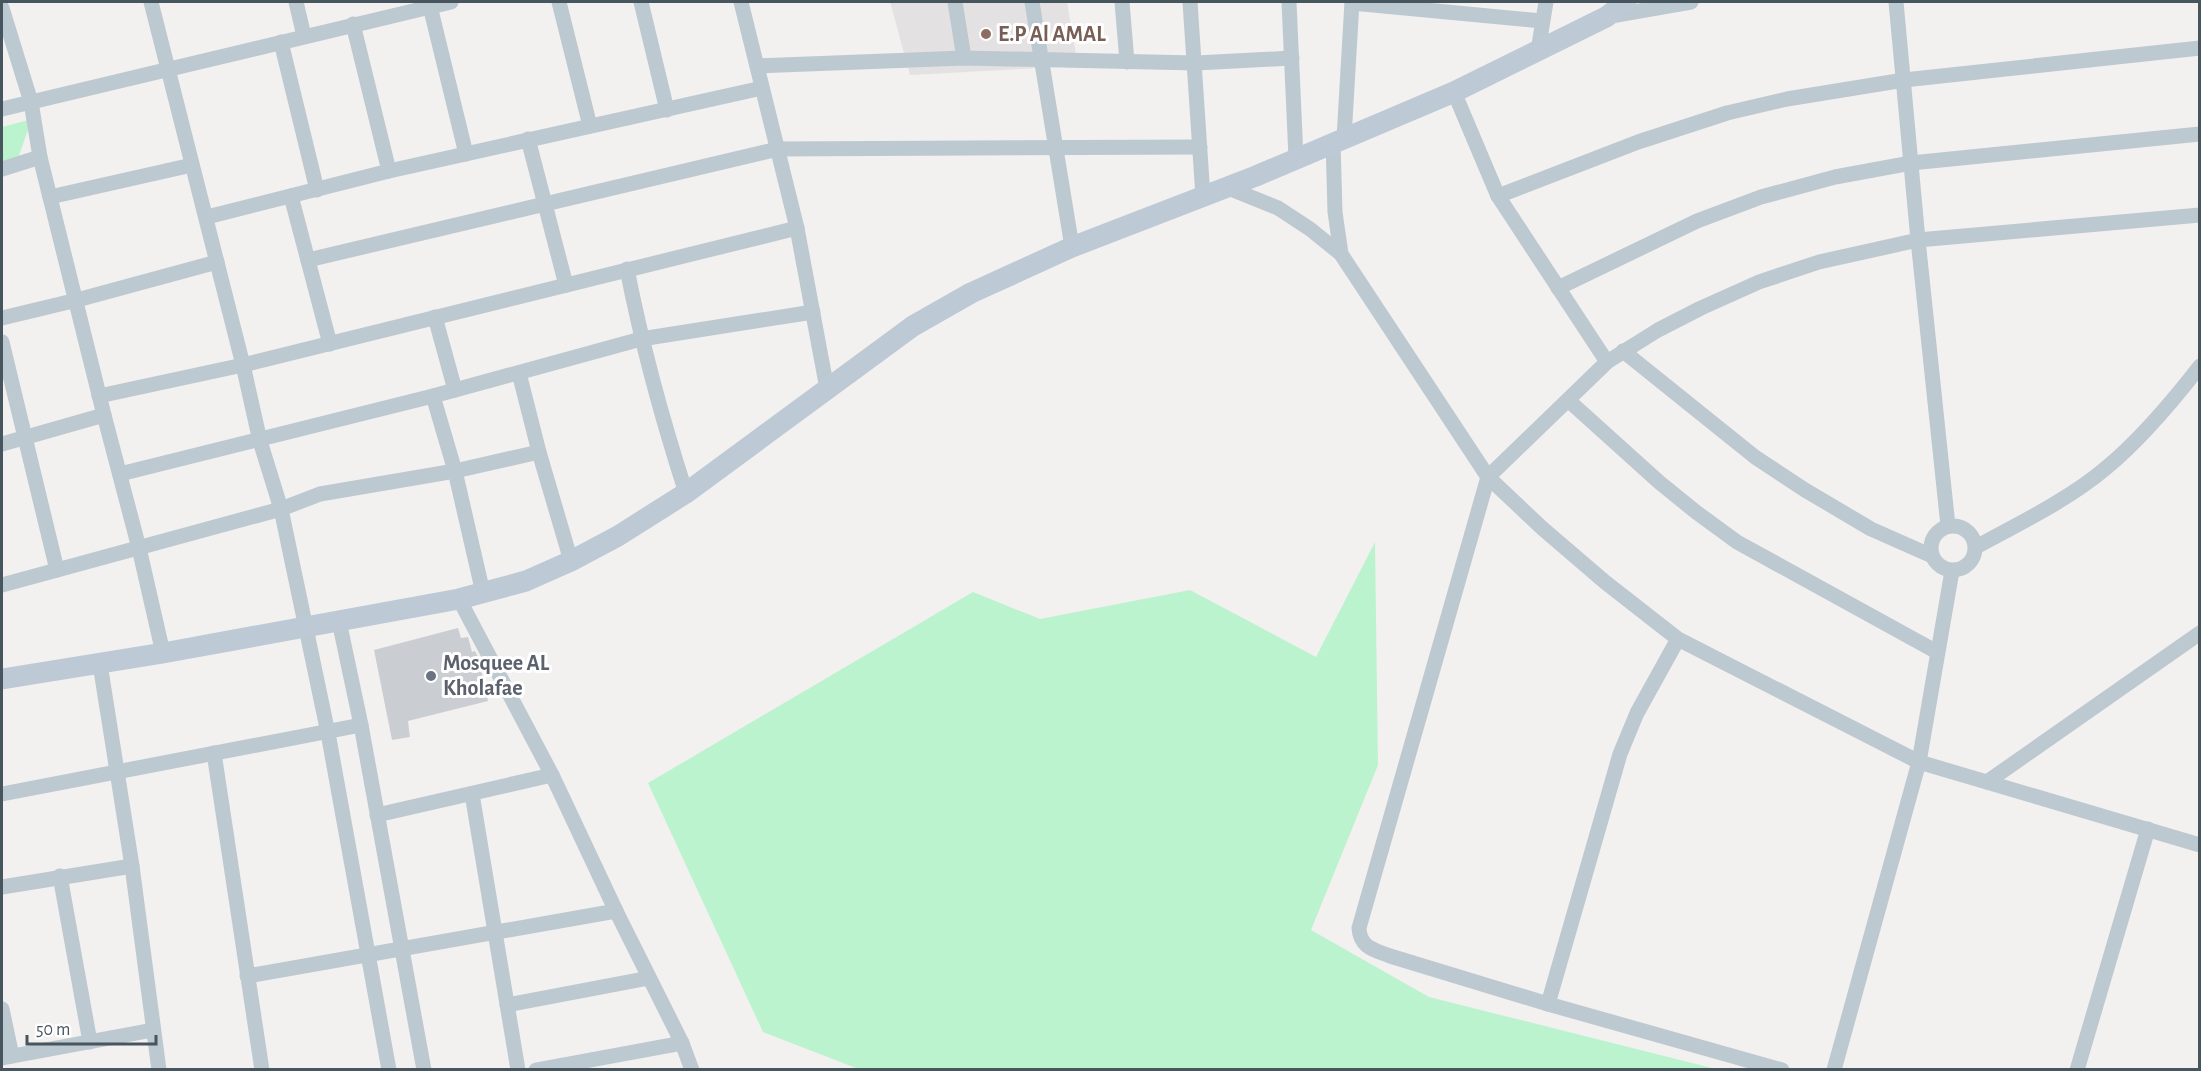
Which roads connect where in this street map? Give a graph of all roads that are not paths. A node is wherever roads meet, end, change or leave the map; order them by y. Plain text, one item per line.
1 (151, 2) edge
2 (296, 2) edge
3 (451, 2) edge
4 (559, 2) edge
5 (641, 2) edge
6 (741, 2) edge
7 (954, 2) edge
8 (1032, 2) edge
9 (1122, 2) edge
10 (1190, 2) edge
11 (1289, 2) edge
12 (1352, 2) edge
13 (1545, 2) edge
14 (1626, 2) edge
15 (1691, 2) edge
16 (1896, 2) edge
17 (429, 4) edge
18 (2, 8) edge
19 (1606, 17) junction
20 (1542, 21) junction
21 (353, 24) junction
22 (304, 36) junction
23 (281, 42) junction
24 (2199, 48) edge
25 (1538, 51) junction
26 (964, 58) junction
27 (1292, 58) junction
28 (1041, 61) junction
29 (1127, 62) junction
30 (1196, 63) junction
31 (756, 66) junction
32 (168, 69) junction
33 (1904, 80) junction
34 (762, 88) junction
35 (1454, 92) junction
36 (31, 102) junction
37 (2, 109) edge
38 (667, 110) junction
39 (590, 126) junction
40 (2199, 134) edge
41 (528, 139) junction
42 (1339, 140) junction
43 (1054, 147) junction
44 (1200, 147) junction
45 (778, 149) junction
46 (466, 154) junction
47 (40, 157) junction
48 (1296, 158) junction
49 (1911, 163) junction
50 (192, 165) junction
51 (2, 169) edge
52 (389, 171) junction
53 (1226, 187) junction
54 (317, 190) junction
55 (291, 196) junction
56 (1498, 196) junction
57 (50, 197) junction
58 (1203, 197) junction
59 (545, 204) junction
60 (2199, 215) edge
61 (207, 217) junction
62 (797, 228) junction
63 (1918, 240) junction
64 (1072, 247) junction
65 (1341, 254) junction
66 (308, 260) junction
67 (217, 262) junction
68 (627, 269) junction
69 (566, 285) junction
70 (1558, 288) junction
71 (77, 300) junction
72 (813, 312) junction
73 (435, 317) junction
74 (2, 318) edge
75 (641, 339) junction
76 (2, 342) edge
77 (330, 344) junction
78 (1623, 351) junction
79 (1607, 362) junction
80 (243, 365) junction
81 (2199, 366) edge
82 (519, 373) junction
83 (827, 389) junction
84 (455, 390) junction
85 (99, 396) junction
86 (434, 396) junction
87 (1568, 400) junction
88 (104, 415) junction
89 (26, 438) junction
90 (260, 441) junction
91 (2, 444) edge
92 (539, 452) junction
93 (455, 471) junction
94 (120, 474) junction
95 (1488, 477) junction
96 (686, 493) junction
97 (281, 509) junction
98 (1948, 526) junction
99 (1976, 547) junction
100 (140, 548) junction
101 (1932, 556) junction
102 (571, 561) junction
103 (57, 570) junction
104 (1952, 571) junction
105 (2, 585) edge
106 (483, 593) junction
107 (459, 599) junction
108 (339, 621) junction
109 (305, 627) junction
110 (2199, 633) edge
111 (1678, 639) junction
112 (1937, 652) junction
113 (163, 653) junction
114 (100, 664) junction
115 (2, 679) edge
116 (361, 725) junction
117 (328, 733) junction
118 (214, 753) junction
119 (1919, 762) junction
120 (116, 771) junction
121 (552, 775) junction
122 (1987, 782) junction
123 (2, 794) edge
124 (472, 794) junction
125 (377, 815) junction
126 (2148, 829) junction
127 (2199, 845) edge
128 (132, 866) junction
129 (60, 876) junction
130 (2, 887) edge
131 (616, 911) junction
132 (494, 933) junction
133 (402, 949) junction
134 (368, 956) junction
135 (247, 976) junction
136 (649, 978) junction
137 (1548, 1004) junction
138 (507, 1005) junction
139 (2, 1009) edge
140 (153, 1030) junction
141 (90, 1042) junction
142 (682, 1043) junction
143 (7, 1057) edge
144 (159, 1070) edge
145 (262, 1070) edge
146 (389, 1070) edge
147 (424, 1070) edge
148 (518, 1070) edge
149 (536, 1070) edge
150 (692, 1070) edge
151 (1782, 1070) edge
152 (1834, 1070) edge
153 (2077, 1070) edge

1 - 32 street
2 - 22 street
3 - 17 street
4 - 39 street
5 - 38 street
6 - 31 street
7 - 26 street
8 - 28 street
9 - 29 street
10 - 30 street
11 - 27 street
12 - 20 street
12 - 42 street
13 - 20 street
14 - 19 main road
15 - 19 street
16 - 33 street
17 - 21 street
17 - 46 street
18 - 36 street
19 - 25 main road
20 - 25 street
21 - 22 street
21 - 52 street
22 - 23 street
23 - 32 street
23 - 54 street
24 - 33 street
25 - 35 main road
26 - 28 street
26 - 31 street
27 - 30 street
27 - 48 street
28 - 29 street
28 - 43 street
29 - 30 street
30 - 44 street
31 - 34 street
32 - 36 street
32 - 50 street
33 - 49 street
33 - 56 street
34 - 38 street
34 - 45 street
35 - 42 main road
35 - 56 street
36 - 37 street
36 - 47 street
38 - 39 street
39 - 41 street
40 - 49 street
41 - 46 street
41 - 59 street
42 - 48 main road
42 - 65 street
43 - 44 street
43 - 45 street
43 - 64 street
44 - 58 street
45 - 59 street
45 - 62 street
46 - 52 street
47 - 51 street
47 - 57 street
48 - 53 main road
49 - 63 street
49 - 70 street
50 - 57 street
50 - 61 street
52 - 54 street
53 - 58 main road
53 - 65 street
54 - 55 street
55 - 61 street
55 - 66 street
56 - 70 street
57 - 71 street
58 - 64 main road
59 - 66 street
59 - 69 street
60 - 63 street
61 - 67 street
62 - 68 street
62 - 72 street
63 - 78 street
63 - 98 street
64 - 83 main road
65 - 95 street
66 - 77 street
67 - 71 street
67 - 80 street
68 - 69 street
68 - 75 street
69 - 73 street
70 - 79 street
71 - 74 street
71 - 85 street
72 - 75 street
72 - 83 street
73 - 77 street
73 - 84 street
75 - 82 street
75 - 96 street
76 - 89 street
77 - 80 street
78 - 79 street
78 - 101 street
79 - 87 street
80 - 85 street
80 - 90 street
81 - 99 street
82 - 84 street
82 - 92 street
83 - 96 main road
84 - 86 street
85 - 88 street
86 - 90 street
86 - 93 street
87 - 95 street
87 - 112 street
88 - 89 street
88 - 94 street
89 - 91 street
89 - 103 street
90 - 94 street
90 - 97 street
92 - 93 street
92 - 102 street
93 - 97 street
93 - 106 street
94 - 100 street
95 - 111 street
95 - 137 street
96 - 102 main road
97 - 100 street
97 - 109 street
98 - 99 street
98 - 101 street
99 - 104 street
100 - 103 street
100 - 113 street
101 - 104 street
102 - 106 main road
103 - 105 street
104 - 112 street
106 - 107 main road
107 - 108 main road
107 - 121 street
108 - 109 main road
108 - 116 street
109 - 113 main road
109 - 117 street
110 - 122 street
111 - 119 street
111 - 137 street
112 - 119 street
113 - 114 main road
114 - 115 main road
114 - 120 street
116 - 117 street
116 - 125 street
117 - 118 street
117 - 134 street
118 - 120 street
118 - 135 street
119 - 122 street
119 - 152 street
120 - 123 street
120 - 128 street
121 - 124 street
121 - 131 street
122 - 126 street
124 - 125 street
124 - 132 street
125 - 133 street
126 - 127 street
126 - 153 street
128 - 129 street
128 - 140 street
129 - 130 street
129 - 141 street
131 - 132 street
131 - 136 street
132 - 133 street
132 - 138 street
133 - 134 street
133 - 147 street
134 - 135 street
134 - 146 street
135 - 145 street
136 - 138 street
136 - 142 street
137 - 151 street
138 - 148 street
139 - 143 street
140 - 141 street
140 - 144 street
141 - 143 street
142 - 149 street
142 - 150 street

